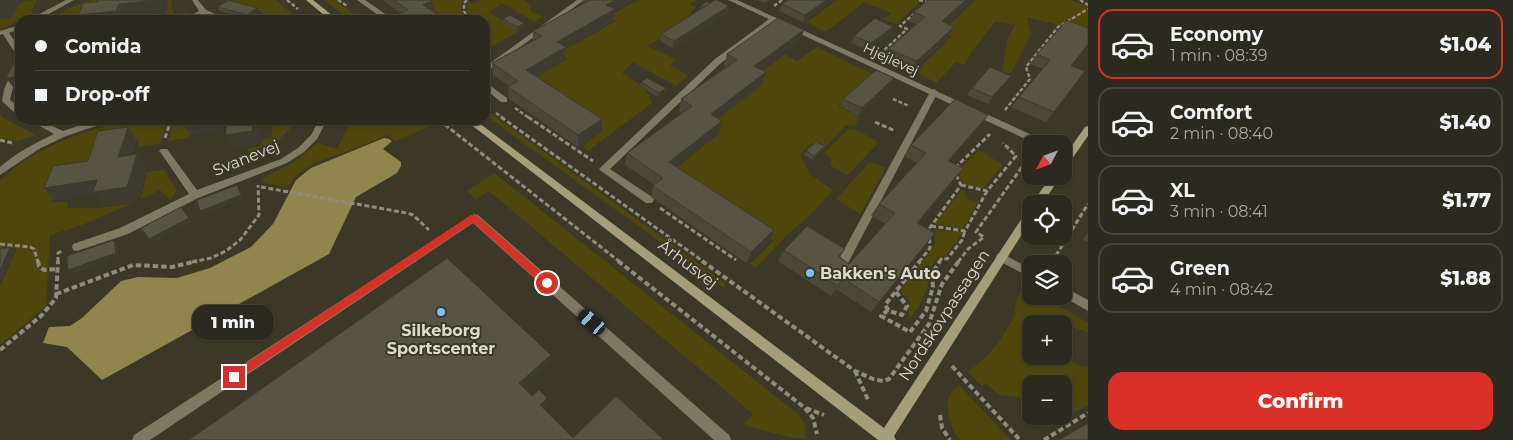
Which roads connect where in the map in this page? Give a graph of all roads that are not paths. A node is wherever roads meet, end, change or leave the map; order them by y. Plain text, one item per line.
1 (71, 0) edge
2 (195, 0) edge
3 (309, 0) edge
4 (360, 0) edge
5 (581, 0) edge
6 (731, 0) edge
7 (203, 12) junction
8 (42, 15) edge
9 (197, 15) edge
10 (212, 15) edge
11 (328, 15) edge
12 (382, 15) edge
13 (775, 19) junction
14 (15, 29) edge
15 (2, 33) edge
16 (15, 48) edge
17 (490, 66) edge
18 (15, 72) edge
19 (490, 89) edge
20 (934, 92) junction
21 (504, 100) road end
22 (15, 109) edge
23 (43, 125) edge
24 (89, 125) edge
25 (320, 125) edge
26 (476, 125) edge
27 (1088, 129) edge
28 (61, 134) junction
29 (1026, 135) edge
30 (164, 151) dead end
31 (1072, 152) edge
32 (1, 157) dead end
33 (13, 159) junction
34 (0, 172) edge
35 (195, 195) junction
36 (649, 200) road end
37 (1022, 226) edge
38 (77, 247) road end
39 (1001, 257) junction
40 (843, 262) edge
41 (1022, 269) edge
42 (1072, 297) edge
43 (1088, 306) edge
44 (888, 439) edge
45 (139, 440) edge
46 (724, 440) edge

1 - 8 street
2 - 7 street
3 - 11 street
4 - 12 street
5 - 17 street
6 - 13 street, Hjejlevej
7 - 9 street
7 - 10 street
13 - 20 street, Hjejlevej
13 - 36 street
14 - 15 street
15 - 16 street
18 - 22 street
19 - 21 street
20 - 29 street, Hjejlevej
20 - 40 street
23 - 28 street
24 - 28 street
25 - 35 street, Svanevej
26 - 44 street, Århusvej
27 - 31 street
28 - 33 street
30 - 35 street
32 - 33 street
33 - 34 street
35 - 38 street, Svanevej
37 - 39 street, Nordskovpassagen
39 - 41 street
39 - 44 street, Nordskovpassagen
42 - 43 street
45 - 46 street

